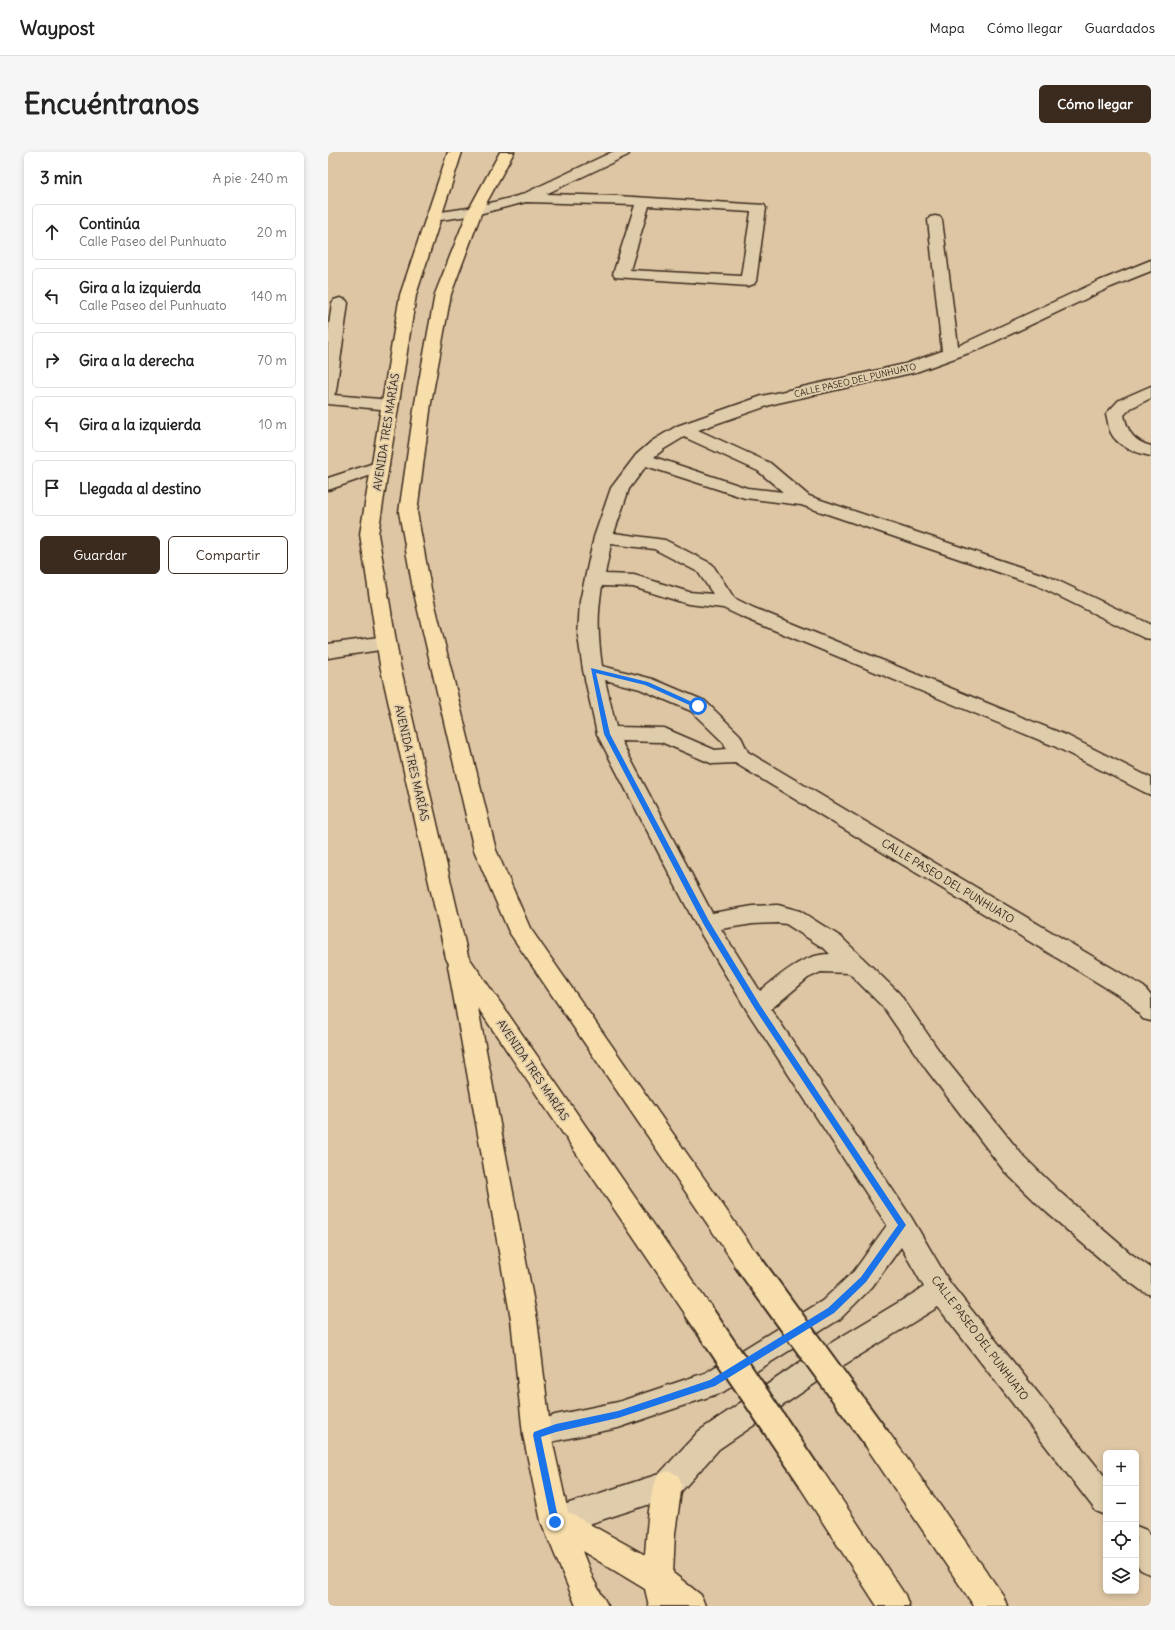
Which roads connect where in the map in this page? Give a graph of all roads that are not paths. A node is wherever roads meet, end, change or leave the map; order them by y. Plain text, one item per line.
1 (455, 152) edge
2 (507, 152) edge
3 (623, 152) edge
4 (565, 180) junction
5 (526, 198) junction
6 (617, 200) junction
7 (643, 202) junction
8 (475, 212) junction
9 (434, 217) junction
10 (935, 220) dead end
11 (1151, 265) edge
12 (340, 303) dead end
13 (951, 354) junction
14 (328, 391) edge
15 (1151, 391) edge
16 (328, 399) edge
17 (390, 405) junction
18 (683, 430) junction
19 (1151, 452) edge
20 (642, 459) junction
21 (380, 466) junction
22 (328, 485) edge
23 (803, 500) junction
24 (603, 537) junction
25 (594, 580) junction
26 (727, 602) junction
27 (1151, 633) edge
28 (386, 643) junction
29 (328, 651) edge
30 (593, 670) junction
31 (607, 734) junction
32 (739, 756) junction
33 (1151, 787) edge
34 (706, 923) junction
35 (457, 958) junction
36 (855, 964) junction
37 (757, 1007) junction
38 (1151, 1012) edge
39 (902, 1225) junction
40 (1151, 1283) edge
41 (941, 1290) junction
42 (537, 1435) junction
43 (668, 1485) junction
44 (1103, 1497) edge
45 (555, 1522) junction
46 (661, 1593) edge
47 (593, 1606) edge
48 (690, 1606) edge
49 (894, 1606) edge
50 (992, 1606) edge

1 - 9 main road, AVENIDA TRES MARÍAS
2 - 8 main road
3 - 4 street
4 - 5 street
4 - 6 street
5 - 6 street
5 - 8 street
6 - 7 street
7 - 7 street
8 - 9 street
8 - 50 main road, bridge
9 - 17 main road, AVENIDA TRES MARÍAS
10 - 13 street
11 - 13 street, CALLE PASEO DEL PUNHUATO
12 - 14 street
13 - 18 street, CALLE PASEO DEL PUNHUATO
15 - 19 street
16 - 17 street
17 - 21 main road, AVENIDA TRES MARÍAS
18 - 20 street, CALLE PASEO DEL PUNHUATO
18 - 23 street
20 - 23 street
20 - 24 street, CALLE PASEO DEL PUNHUATO
21 - 22 street
21 - 28 main road, AVENIDA TRES MARÍAS
23 - 27 street
24 - 25 street, CALLE PASEO DEL PUNHUATO
24 - 26 street
25 - 26 street
25 - 30 street, CALLE PASEO DEL PUNHUATO
26 - 33 street
28 - 29 street
28 - 35 main road, AVENIDA TRES MARÍAS
30 - 31 street, CALLE PASEO DEL PUNHUATO
30 - 32 street
31 - 32 street
31 - 34 street, CALLE PASEO DEL PUNHUATO
32 - 38 street, CALLE PASEO DEL PUNHUATO
34 - 36 street
34 - 37 street, CALLE PASEO DEL PUNHUATO
35 - 42 main road
35 - 49 main road, AVENIDA TRES MARÍAS, bridge
36 - 37 street
36 - 40 street
37 - 39 street, CALLE PASEO DEL PUNHUATO
39 - 41 street, CALLE PASEO DEL PUNHUATO
39 - 42 street
41 - 43 street
41 - 44 street, CALLE PASEO DEL PUNHUATO
42 - 45 main road
43 - 45 street
43 - 46 main road
45 - 46 main road
45 - 47 main road
46 - 48 main road

